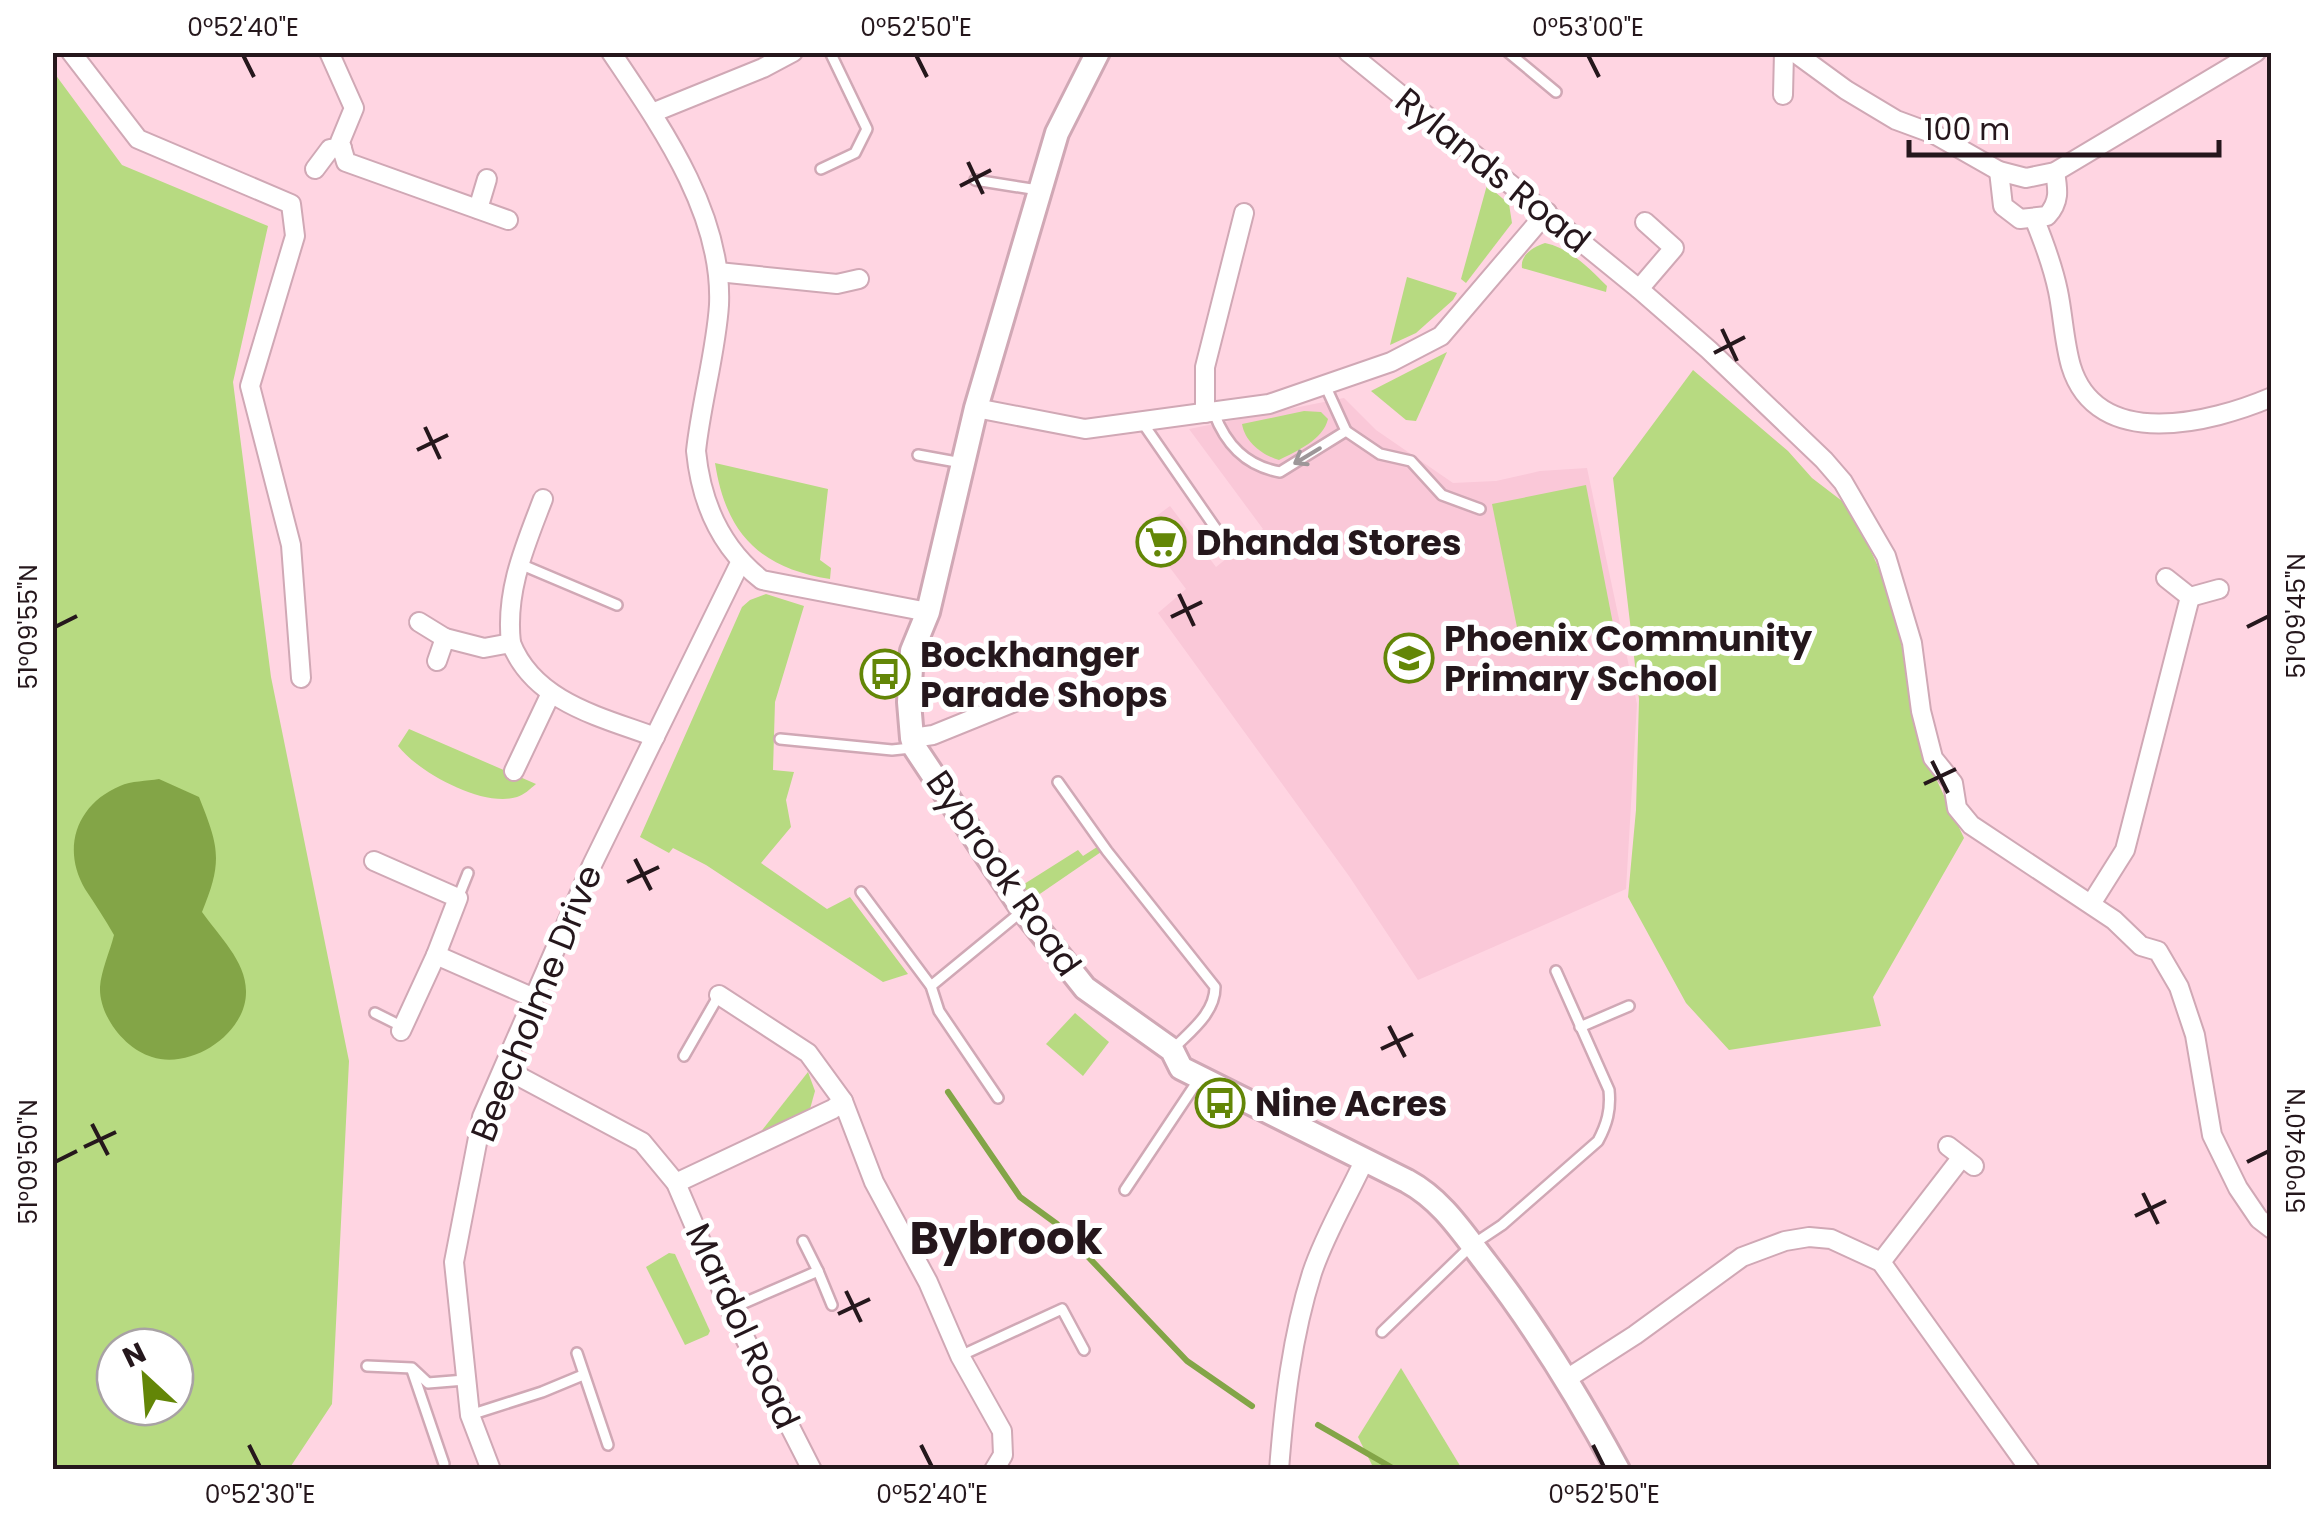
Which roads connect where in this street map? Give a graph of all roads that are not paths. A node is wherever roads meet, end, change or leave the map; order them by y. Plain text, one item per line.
1 (70, 52) edge
2 (329, 52) edge
3 (610, 52) edge
4 (793, 52) edge
5 (830, 52) edge
6 (1348, 52) edge
7 (1508, 52) edge
8 (1784, 52) edge
9 (1794, 52) edge
10 (2256, 52) edge
11 (1097, 53) edge
12 (1373, 60) edge
13 (1556, 92) dead end
14 (1782, 95) dead end
15 (652, 113) junction
16 (342, 148) junction
17 (314, 169) dead end
18 (821, 170) dead end
19 (1999, 170) junction
20 (2055, 172) junction
21 (487, 179) dead end
22 (975, 180) dead end
23 (1038, 190) junction
24 (478, 209) junction
25 (1244, 212) dead end
26 (1547, 212) junction
27 (2034, 218) junction
28 (508, 220) dead end
29 (1645, 222) dead end
30 (718, 272) junction
31 (859, 279) dead end
32 (1639, 288) junction
33 (1324, 385) junction
34 (2271, 399) edge
35 (976, 408) junction
36 (1210, 413) junction
37 (1142, 422) junction
38 (1346, 431) junction
39 (918, 455) dead end
40 (962, 464) junction
41 (543, 498) dead end
42 (1480, 509) dead end
43 (1223, 539) dead end
44 (518, 563) junction
45 (740, 563) junction
46 (2166, 578) dead end
47 (2219, 589) dead end
48 (2190, 597) junction
49 (617, 605) dead end
50 (928, 612) junction
51 (419, 622) dead end
52 (445, 638) junction
53 (512, 643) junction
54 (437, 661) dead end
55 (300, 678) dead end
56 (551, 693) junction
57 (1017, 702) dead end
58 (655, 738) junction
59 (780, 739) dead end
60 (914, 743) junction
61 (514, 770) dead end
62 (1058, 782) dead end
63 (374, 861) dead end
64 (468, 873) dead end
65 (861, 892) dead end
66 (458, 898) junction
67 (2091, 904) junction
68 (1023, 910) junction
69 (436, 955) junction
70 (1556, 971) dead end
71 (931, 986) junction
72 (719, 995) joint
73 (534, 998) junction
74 (1628, 1006) dead end
75 (375, 1013) dead end
76 (1580, 1026) junction
77 (402, 1029) joint
78 (1172, 1050) junction
79 (684, 1056) dead end
80 (505, 1069) junction
81 (1199, 1078) junction
82 (998, 1098) dead end
83 (843, 1101) junction
84 (1961, 1157) dead end
85 (1364, 1161) junction
86 (676, 1182) junction
87 (1125, 1190) dead end
88 (2272, 1228) edge
89 (803, 1241) dead end
90 (1472, 1244) junction
91 (1881, 1262) junction
92 (818, 1271) junction
93 (832, 1305) dead end
94 (730, 1309) junction
95 (1382, 1332) dead end
96 (1084, 1350) dead end
97 (577, 1354) dead end
98 (960, 1356) junction
99 (367, 1366) dead end
100 (412, 1368) junction
101 (583, 1375) junction
102 (1568, 1378) junction
103 (466, 1380) junction
104 (470, 1414) junction
105 (608, 1445) dead end
106 (444, 1464) dead end
107 (490, 1470) edge
108 (812, 1470) edge
109 (994, 1470) edge
110 (1279, 1470) edge
111 (1618, 1470) edge
112 (2030, 1470) edge

1 - 55 street
2 - 16 street
3 - 15 street
4 - 15 street
5 - 18 lane
6 - 12 street, Rylands Road
7 - 13 lane
8 - 14 street
9 - 19 street
10 - 20 street
11 - 23 street, Bybrook Road
12 - 26 street, Rylands Road
15 - 30 street
16 - 17 street
16 - 24 street
19 - 20 street
19 - 27 street
20 - 27 street
21 - 24 street
22 - 23 lane
23 - 35 street, Bybrook Road
24 - 28 street
25 - 36 street
26 - 32 street, Rylands Road
26 - 33 street
27 - 34 street
29 - 32 street, Rylands Road
30 - 31 street
30 - 45 street
32 - 67 street, Rylands Road
33 - 36 street
33 - 38 lane
35 - 37 street
35 - 40 street, Bybrook Road
36 - 37 street
38 -> 36 lane
37 - 43 lane
38 - 42 lane
39 - 40 lane
40 - 50 street, Bybrook Road
41 - 44 street
44 - 49 lane
44 - 53 street
45 - 50 street
45 - 58 street, Beecholme Drive
46 - 48 street
47 - 48 street
48 - 67 street
50 - 60 street, Bybrook Road
51 - 52 street
52 - 53 street
52 - 54 street
53 - 56 street
56 - 58 street
56 - 61 street
57 - 60 street
58 - 73 street, Beecholme Drive
59 - 60 lane
60 - 68 street, Bybrook Road
62 - 78 lane
63 - 66 street
64 - 66 lane
65 - 71 lane
66 - 69 street
67 - 88 street, Rylands Road
68 - 71 lane
68 - 78 street, Bybrook Road
69 - 73 street
69 - 77 street
70 - 76 lane
71 - 82 lane
72 - 79 lane
72 - 83 street
73 - 80 street, Beecholme Drive
74 - 76 lane
75 - 77 lane
76 - 90 lane
78 - 81 street, Bybrook Road
80 - 86 street, Mardol Road
80 - 103 street, Beecholme Drive
81 - 85 street, Bybrook Road
81 - 87 lane
83 - 86 street, Mardol Road
83 - 98 street
84 - 91 street
85 - 90 street, Bybrook Road
85 - 110 street
86 - 94 street, Mardol Road
89 - 92 lane
90 - 95 lane
90 - 102 street, Bybrook Road
91 - 102 street
91 - 112 street
92 - 93 lane
92 - 94 lane
94 - 108 street, Mardol Road
96 - 98 lane
97 - 101 lane
98 - 109 street
99 - 100 lane
100 - 103 lane
100 - 106 lane
101 - 104 lane
101 - 105 lane
102 - 111 street, Bybrook Road
103 - 104 street, Beecholme Drive
104 - 107 street, Beecholme Drive

